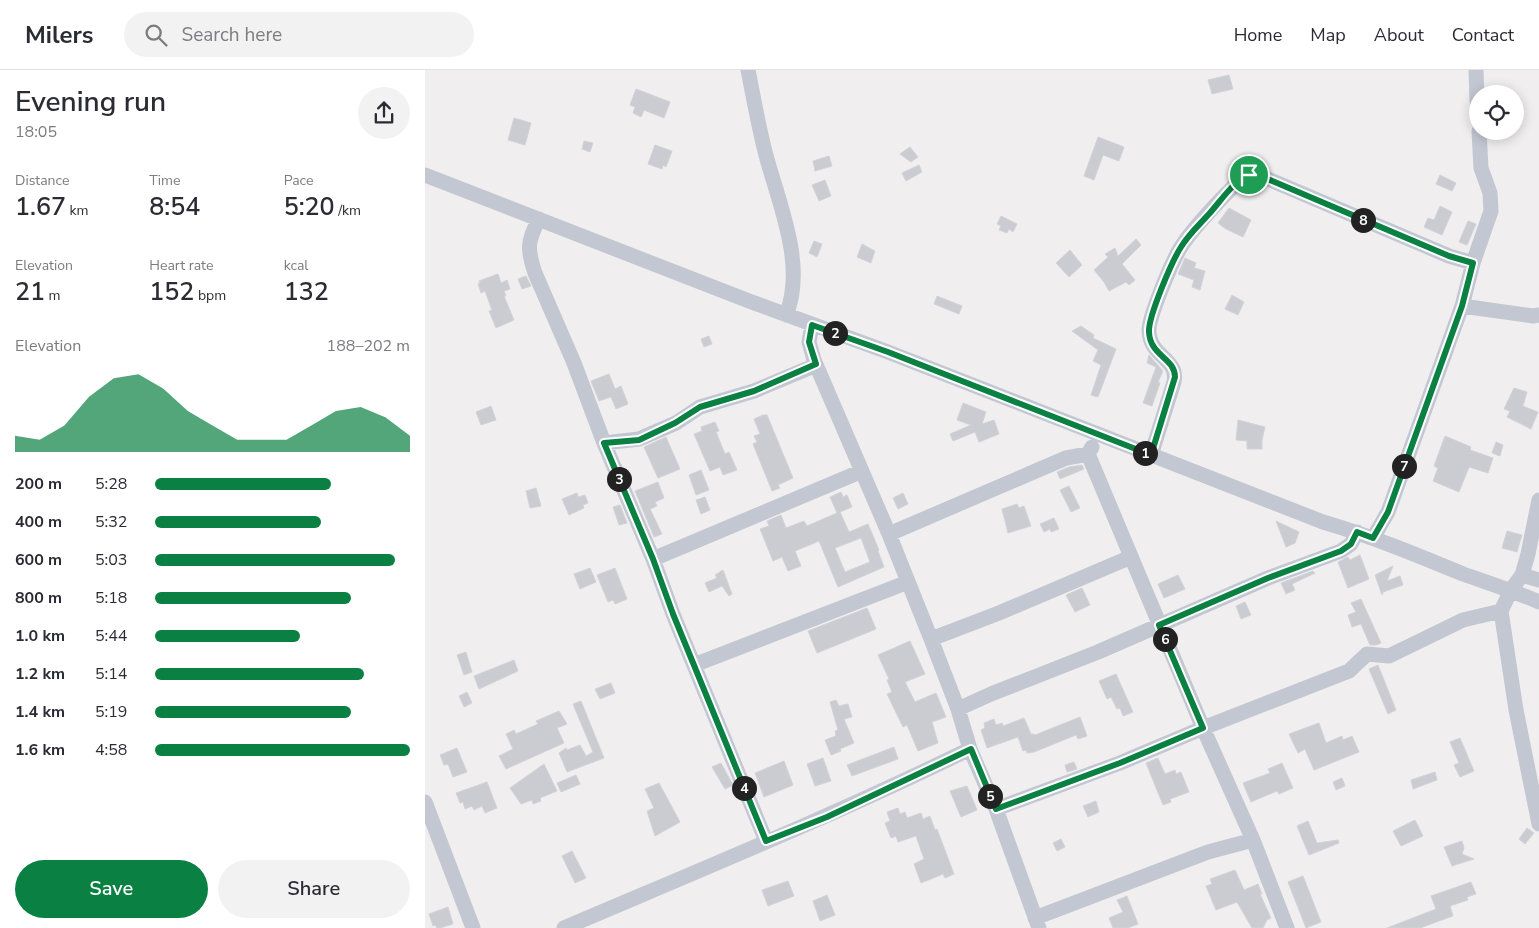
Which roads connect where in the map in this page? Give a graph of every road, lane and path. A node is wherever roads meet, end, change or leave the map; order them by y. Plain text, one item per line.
1 (748, 70) edge
2 (1476, 70) edge
3 (1476, 85) edge
4 (1479, 140) edge
5 (425, 175) edge
6 (539, 219) junction
7 (1473, 263) junction
8 (1462, 306) junction
9 (786, 315) junction
10 (1539, 315) edge
11 (812, 325) junction
12 (816, 364) junction
13 (1099, 435) junction
14 (604, 443) junction
15 (1088, 454) junction
16 (1151, 455) junction
17 (862, 470) junction
18 (1539, 500) edge
19 (1357, 532) junction
20 (889, 534) junction
21 (1373, 538) junction
22 (1131, 557) junction
23 (653, 559) junction
24 (1522, 574) junction
25 (1539, 580) edge
26 (908, 582) junction
27 (1511, 590) junction
28 (1539, 602) edge
29 (1501, 612) junction
30 (1159, 625) junction
31 (931, 638) junction
32 (695, 665) junction
33 (958, 709) junction
34 (1203, 728) junction
35 (971, 749) junction
36 (996, 809) junction
37 (427, 812) edge
38 (1539, 824) edge
39 (1253, 840) junction
40 (766, 841) junction
41 (1037, 923) edge
42 (473, 928) edge
43 (563, 928) edge
44 (1287, 928) edge

1 - 9 street
2 - 3 street
4 - 7 street
5 - 6 street
6 - 9 street
6 - 14 street
7 - 8 street
7 - 16 street
8 - 10 street
8 - 21 street
9 - 11 street
11 - 12 street
11 - 13 street
12 - 14 street
12 - 17 street
13 - 15 street
13 - 16 street
14 - 23 street
15 - 20 street
15 - 22 street
16 - 19 street
17 - 20 street
17 - 23 street
18 - 24 street
19 - 21 street
19 - 30 street
20 - 26 street
21 - 27 street
22 - 30 street
22 - 31 street
23 - 32 street
24 - 25 street
24 - 27 street
26 - 31 street
26 - 32 street
27 - 28 street
27 - 29 street
29 - 34 street
29 - 38 street
30 - 33 street
30 - 34 street
31 - 33 street
32 - 40 street
33 - 35 street
34 - 36 street
34 - 39 street
35 - 36 street
35 - 40 street
36 - 41 street
37 - 42 street
39 - 41 street
39 - 44 street
40 - 43 street

